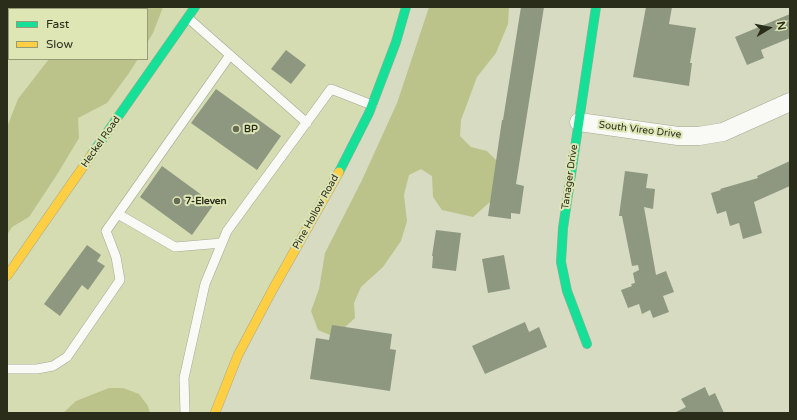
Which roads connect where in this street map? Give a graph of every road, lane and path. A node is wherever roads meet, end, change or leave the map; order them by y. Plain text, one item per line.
1 (195, 7) edge
2 (406, 7) edge
3 (596, 7) edge
4 (188, 18) junction
5 (230, 55) junction
6 (790, 102) edge
7 (372, 105) junction
8 (579, 122) junction
9 (307, 123) junction
10 (118, 214) junction
11 (222, 243) junction
12 (7, 276) edge
13 (587, 344) dead end
14 (7, 369) edge
15 (185, 413) edge
16 (215, 413) edge

1 - 4 street, Heckel Road
2 - 7 street, Pine Hollow Road
3 - 8 street, Tanager Drive
4 - 5 lane
4 - 12 street, Heckel Road
5 - 9 lane
5 - 10 lane
6 - 8 street, South Vireo Drive
7 - 9 lane
7 - 16 street, Pine Hollow Road
8 - 13 street, Tanager Drive
9 - 11 lane
10 - 11 lane
10 - 14 lane
11 - 15 lane

